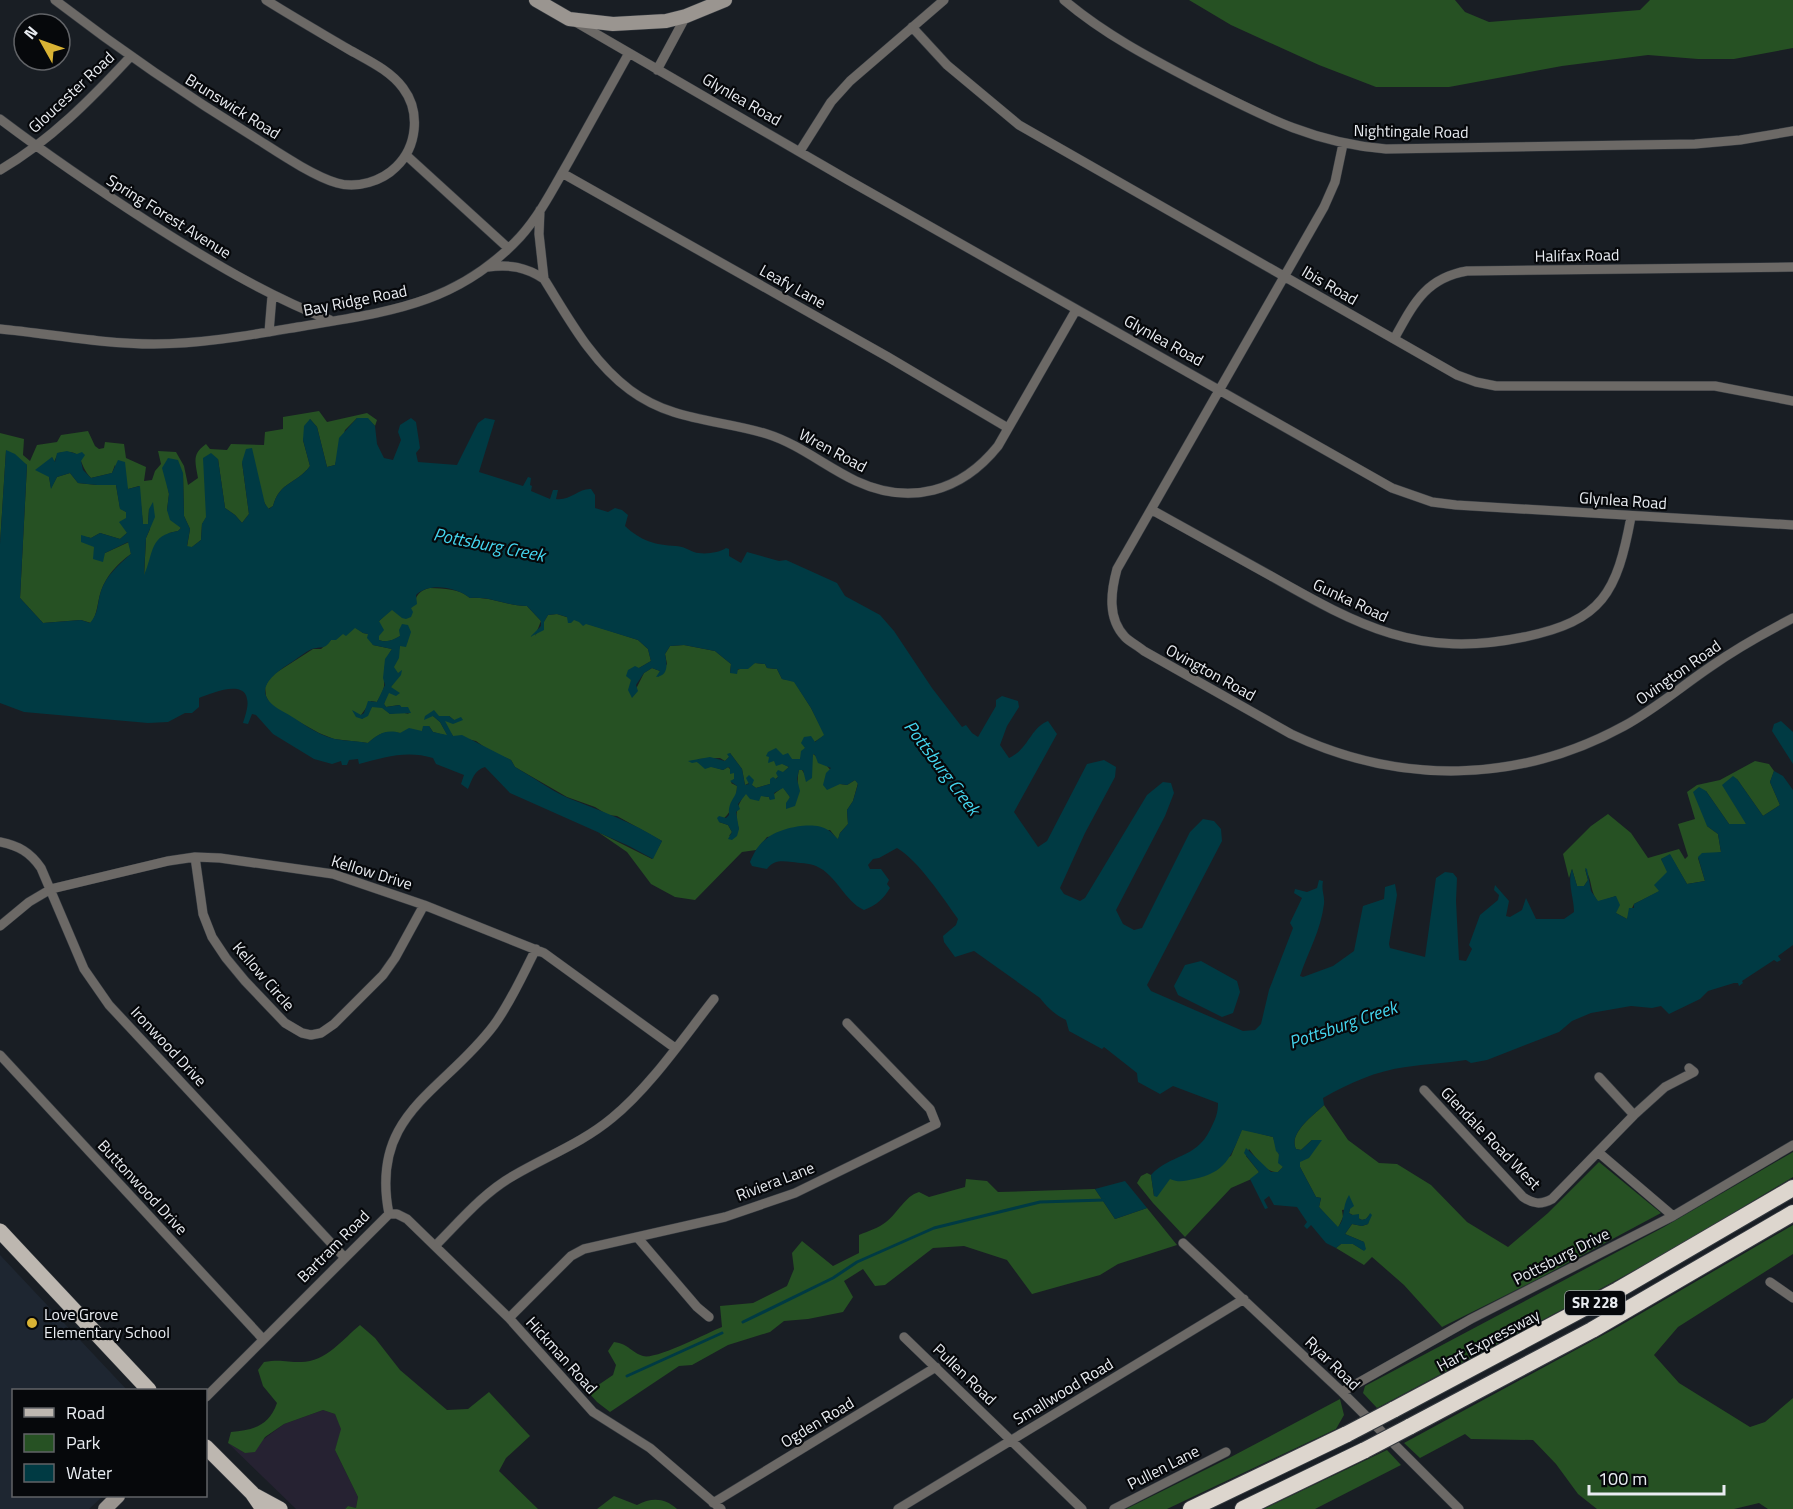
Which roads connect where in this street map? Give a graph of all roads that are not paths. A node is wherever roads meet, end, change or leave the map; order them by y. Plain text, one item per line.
1 (55, 0) edge
2 (266, 0) edge
3 (536, 0) edge
4 (725, 0) edge
5 (944, 0) edge
6 (1064, 0) edge
7 (686, 16) junction
8 (569, 19) junction
9 (912, 27) junction
10 (629, 53) junction
11 (131, 57) junction
12 (657, 70) junction
13 (0, 119) edge
14 (1793, 131) edge
15 (1343, 144) junction
16 (35, 146) junction
17 (800, 152) junction
18 (406, 155) junction
19 (0, 170) edge
20 (562, 173) junction
21 (540, 210) junction
22 (508, 248) junction
23 (488, 267) junction
24 (1793, 267) edge
25 (1284, 276) junction
26 (544, 279) junction
27 (272, 296) junction
28 (1076, 310) junction
29 (332, 321) junction
30 (0, 329) edge
31 (269, 332) junction
32 (1394, 339) junction
33 (1219, 390) junction
34 (1793, 401) edge
35 (1008, 428) junction
36 (1152, 510) junction
37 (1631, 517) junction
38 (1793, 525) edge
39 (1793, 618) edge
40 (0, 842) edge
41 (195, 857) junction
42 (51, 889) junction
43 (424, 905) junction
44 (0, 926) edge
45 (536, 949) junction
46 (714, 999) dead end
47 (847, 1023) dead end
48 (675, 1048) junction
49 (0, 1055) edge
50 (1689, 1068) dead end
51 (1599, 1077) dead end
52 (1424, 1090) dead end
53 (1634, 1115) junction
54 (1793, 1145) edge
55 (1598, 1152) junction
56 (1793, 1188) edge
57 (1793, 1213) edge
58 (389, 1214) junction
59 (1673, 1216) junction
60 (0, 1232) edge
61 (637, 1237) junction
62 (1183, 1243) dead end
63 (435, 1246) junction
64 (345, 1258) junction
65 (1770, 1282) dead end
66 (1793, 1298) edge
67 (1244, 1299) junction
68 (709, 1317) dead end
69 (509, 1318) junction
70 (904, 1337) dead end
71 (263, 1339) junction
72 (936, 1367) junction
73 (148, 1389) edge
74 (1342, 1392) junction
75 (207, 1396) edge
76 (1012, 1440) junction
77 (207, 1449) edge
78 (1226, 1452) dead end
79 (252, 1493) junction
80 (117, 1497) edge
81 (713, 1503) junction
82 (105, 1509) edge
83 (262, 1509) edge
84 (280, 1509) edge
85 (721, 1509) edge
86 (898, 1509) edge
87 (1082, 1509) edge
88 (1114, 1509) edge
89 (1191, 1509) edge
90 (1244, 1509) edge
91 (1459, 1509) edge

1 - 11 street, Brunswick Road
2 - 18 street
3 - 8 street, Glynlea Road
4 - 7 street, Glynlea Road
5 - 9 street
6 - 15 street, Nightingale Road
7 - 8 street, Glynlea Road
7 - 12 street
8 - 10 street, Glynlea Road
9 - 17 street
9 - 25 street, Ibis Road
10 - 12 street, Glynlea Road
10 - 20 street, Bay Ridge Road
11 - 16 street, Gloucester Road
11 - 18 street, Brunswick Road
12 - 17 street, Glynlea Road
13 - 16 street, Spring Forest Avenue
14 - 15 street, Nightingale Road
15 - 25 street, Ovington Road
16 - 19 street, Gloucester Road
16 - 27 street, Spring Forest Avenue
17 - 28 street, Glynlea Road
18 - 22 street
20 - 21 street, Bay Ridge Road
20 - 35 street, Leafy Lane
21 - 22 street, Bay Ridge Road
21 - 26 street, Wren Road
22 - 23 street, Bay Ridge Road
23 - 26 street
23 - 29 street, Bay Ridge Road
24 - 32 street, Halifax Road
25 - 32 street, Ibis Road
25 - 33 street, Ovington Road
26 - 35 street, Wren Road
27 - 29 street, Spring Forest Avenue
27 - 31 street
28 - 33 street, Glynlea Road
28 - 35 street, Wren Road
29 - 31 street, Bay Ridge Road
30 - 31 street, Bay Ridge Road
32 - 34 street, Ibis Road
33 - 36 street, Ovington Road
33 - 37 street, Glynlea Road
36 - 37 street, Gunka Road
36 - 39 street, Ovington Road
37 - 38 street, Glynlea Road
40 - 42 street, Ironwood Drive
41 - 42 street, Kellow Drive
41 - 43 street, Kellow Drive
41 - 43 street, Kellow Circle
42 - 44 street, Kellow Drive
42 - 64 street, Ironwood Drive
43 - 45 street, Kellow Drive
45 - 48 street, Kellow Drive
45 - 58 street, Bartram Road
46 - 48 street
47 - 61 street, Riviera Lane
48 - 63 street
49 - 71 street, Buttonwood Drive
50 - 53 street
51 - 53 street
52 - 55 street, Glendale Road West
53 - 55 street
54 - 59 street, Pottsburg Drive
55 - 59 street
56 - 89 highway, Hart Expressway / SR 228, bridge
57 - 90 highway, SR 228, bridge
58 - 63 street, Hickman Road
58 - 64 street, Bartram Road
59 - 74 street, Pottsburg Drive
60 - 73 main road
61 - 68 street
61 - 69 street, Riviera Lane
62 - 67 street, Ryar Road
63 - 69 street, Hickman Road
64 - 71 street, Bartram Road
65 - 66 street
67 - 74 street, Ryar Road
67 - 76 street, Smallwood Road
69 - 81 street, Hickman Road
70 - 72 street, Pullen Road
71 - 75 street, Bartram Road
72 - 76 street, Pullen Road
72 - 81 street, Ogden Road
74 - 91 street, Ryar Road
76 - 86 street, Smallwood Road
76 - 87 street, Pullen Road
77 - 79 main road
78 - 88 street, Pullen Lane
79 - 83 main road
79 - 84 main road
80 - 82 street
81 - 85 street, Hickman Road

